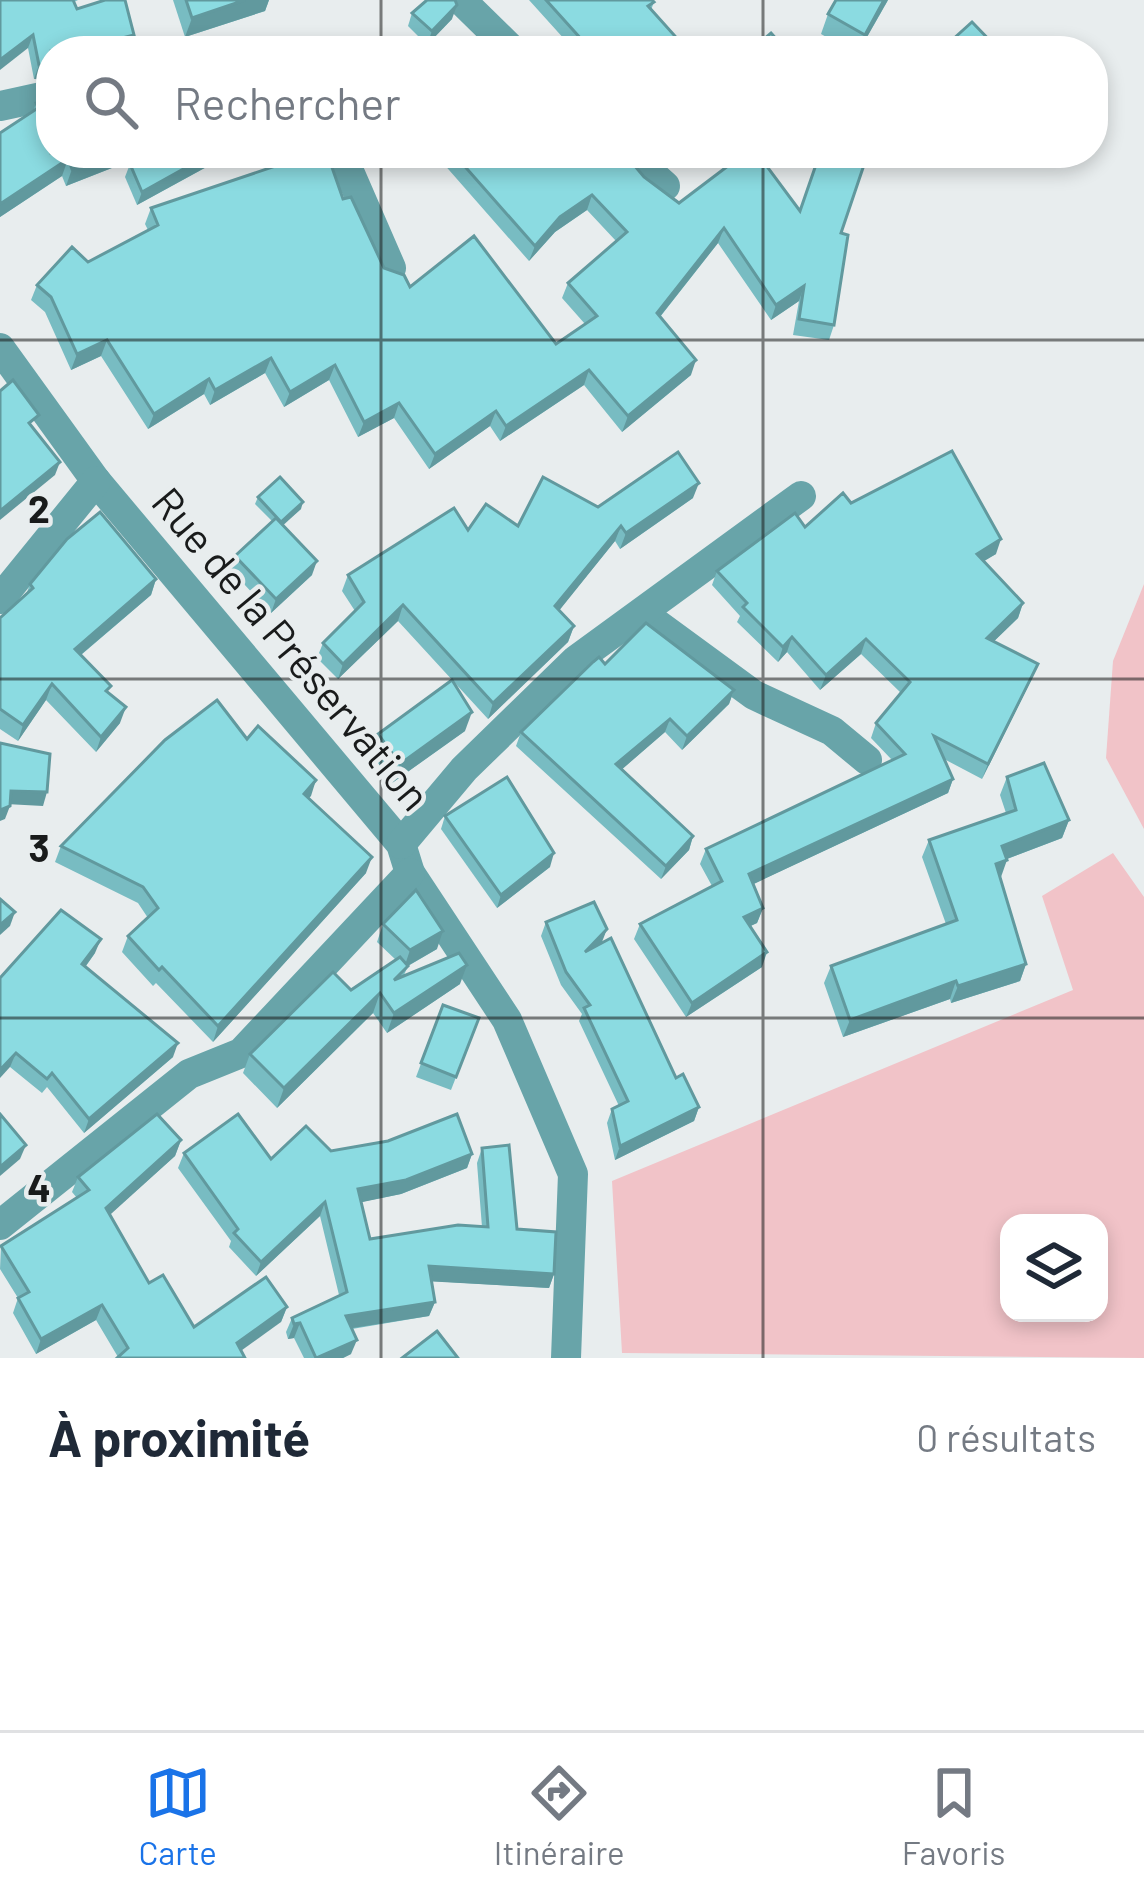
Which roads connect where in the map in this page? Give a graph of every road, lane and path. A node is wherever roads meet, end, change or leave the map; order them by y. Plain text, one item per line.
1 (461, 0) edge
2 (498, 36) edge
3 (36, 98) edge
4 (0, 106) edge
5 (347, 168) edge
6 (645, 168) edge
7 (665, 186) edge
8 (391, 268) edge
9 (0, 347) edge
10 (95, 481) junction
11 (801, 496) dead end
12 (0, 599) edge
13 (642, 613) junction
14 (867, 760) dead end
15 (405, 858) junction
16 (0, 1225) edge
17 (566, 1358) edge

1 - 2 street
3 - 4 street
5 - 8 street
6 - 7 street
9 - 10 street, Rue de la Préservation
10 - 12 street
10 - 15 street, Rue de la Préservation
11 - 13 street
13 - 14 street
13 - 15 street
15 - 16 street
15 - 17 street, Rue de la Préservation

